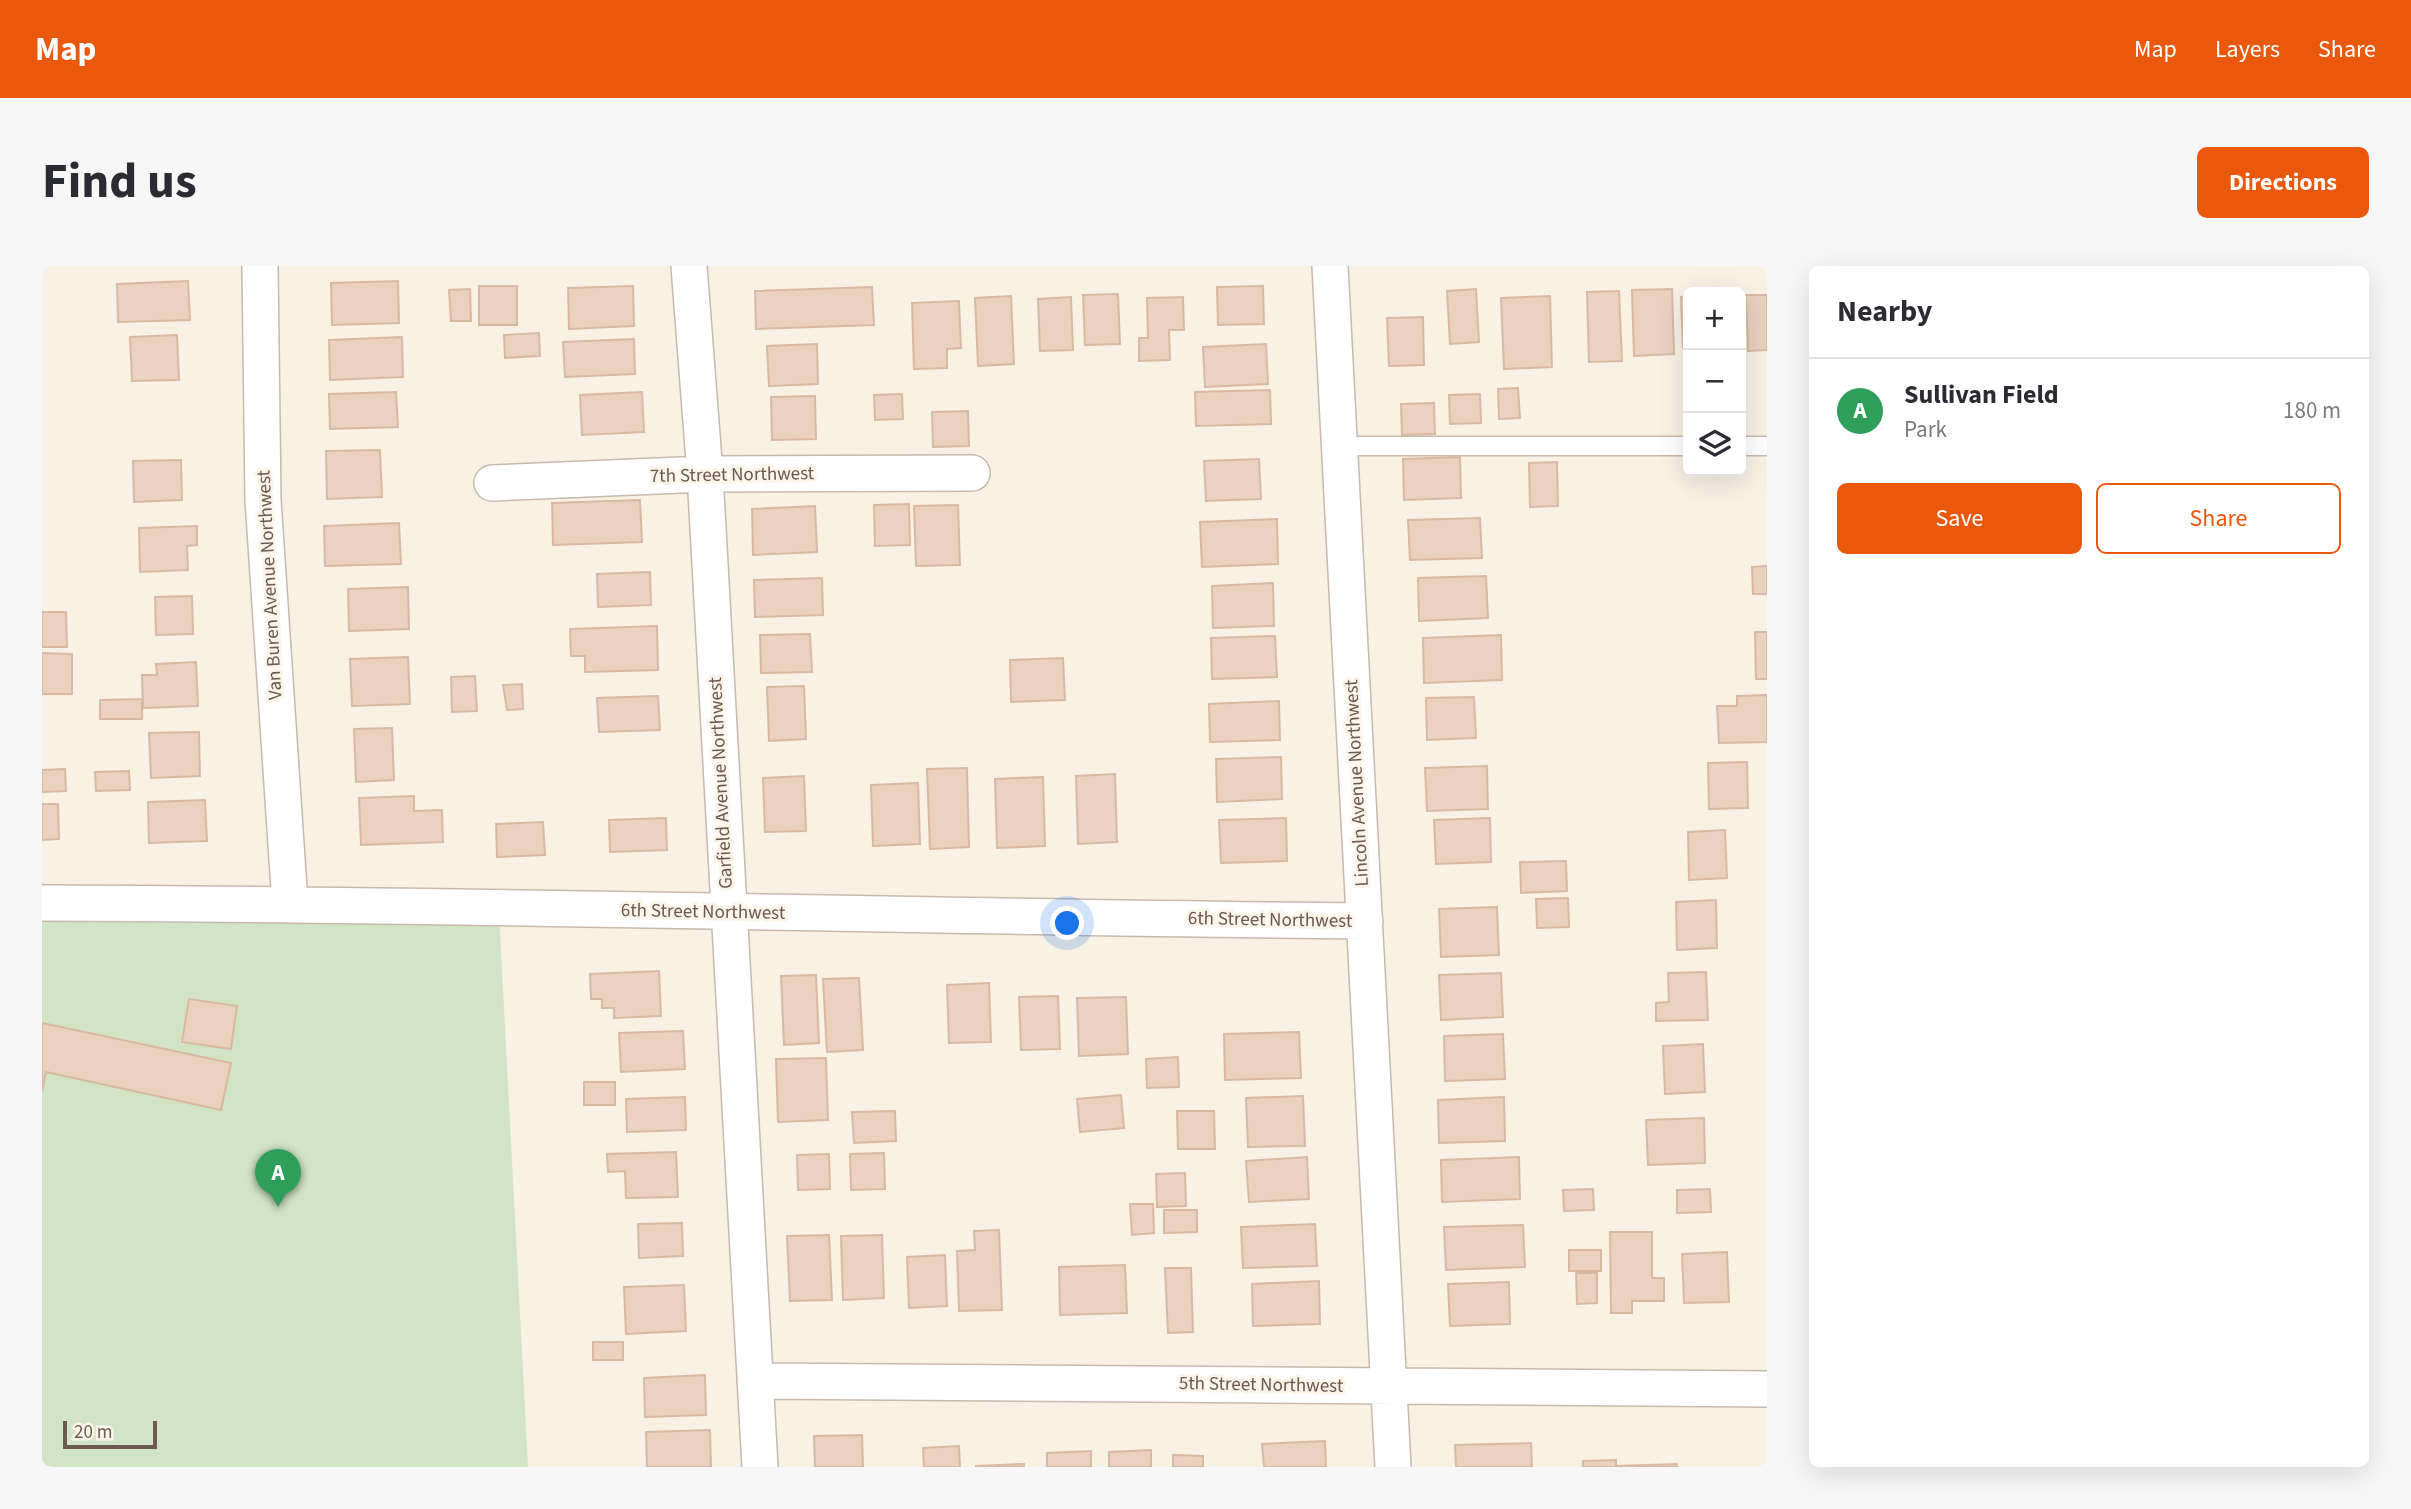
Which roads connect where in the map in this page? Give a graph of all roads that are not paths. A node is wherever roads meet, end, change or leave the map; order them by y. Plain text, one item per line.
1 (260, 266) edge
2 (689, 266) edge
3 (1330, 266) edge
4 (1339, 446) junction
5 (1683, 446) edge
6 (1746, 446) edge
7 (1767, 446) edge
8 (972, 473) dead end
9 (705, 474) junction
10 (492, 483) dead end
11 (42, 903) edge
12 (290, 904) junction
13 (728, 913) junction
14 (1365, 921) junction
15 (755, 1381) junction
16 (1388, 1387) junction
17 (1767, 1389) edge
18 (760, 1467) edge
19 (1393, 1467) edge

1 - 12 street, Van Buren Avenue Northwest
2 - 9 street, Garfield Avenue Northwest
3 - 4 street, Lincoln Avenue Northwest
4 - 5 lane
4 - 14 street, Lincoln Avenue Northwest
6 - 7 lane
8 - 9 street, 7th Street Northwest
9 - 10 street, 7th Street Northwest
9 - 13 street, Garfield Avenue Northwest
11 - 12 street, 6th Street Northwest
12 - 13 street, 6th Street Northwest
13 - 14 street, 6th Street Northwest
13 - 15 street, Garfield Avenue Northwest
14 - 16 street, Lincoln Avenue Northwest
15 - 16 street, 5th Street Northwest
15 - 18 street, Garfield Avenue Northwest
16 - 17 street, 5th Street Northwest
16 - 19 street, Lincoln Avenue Northwest

